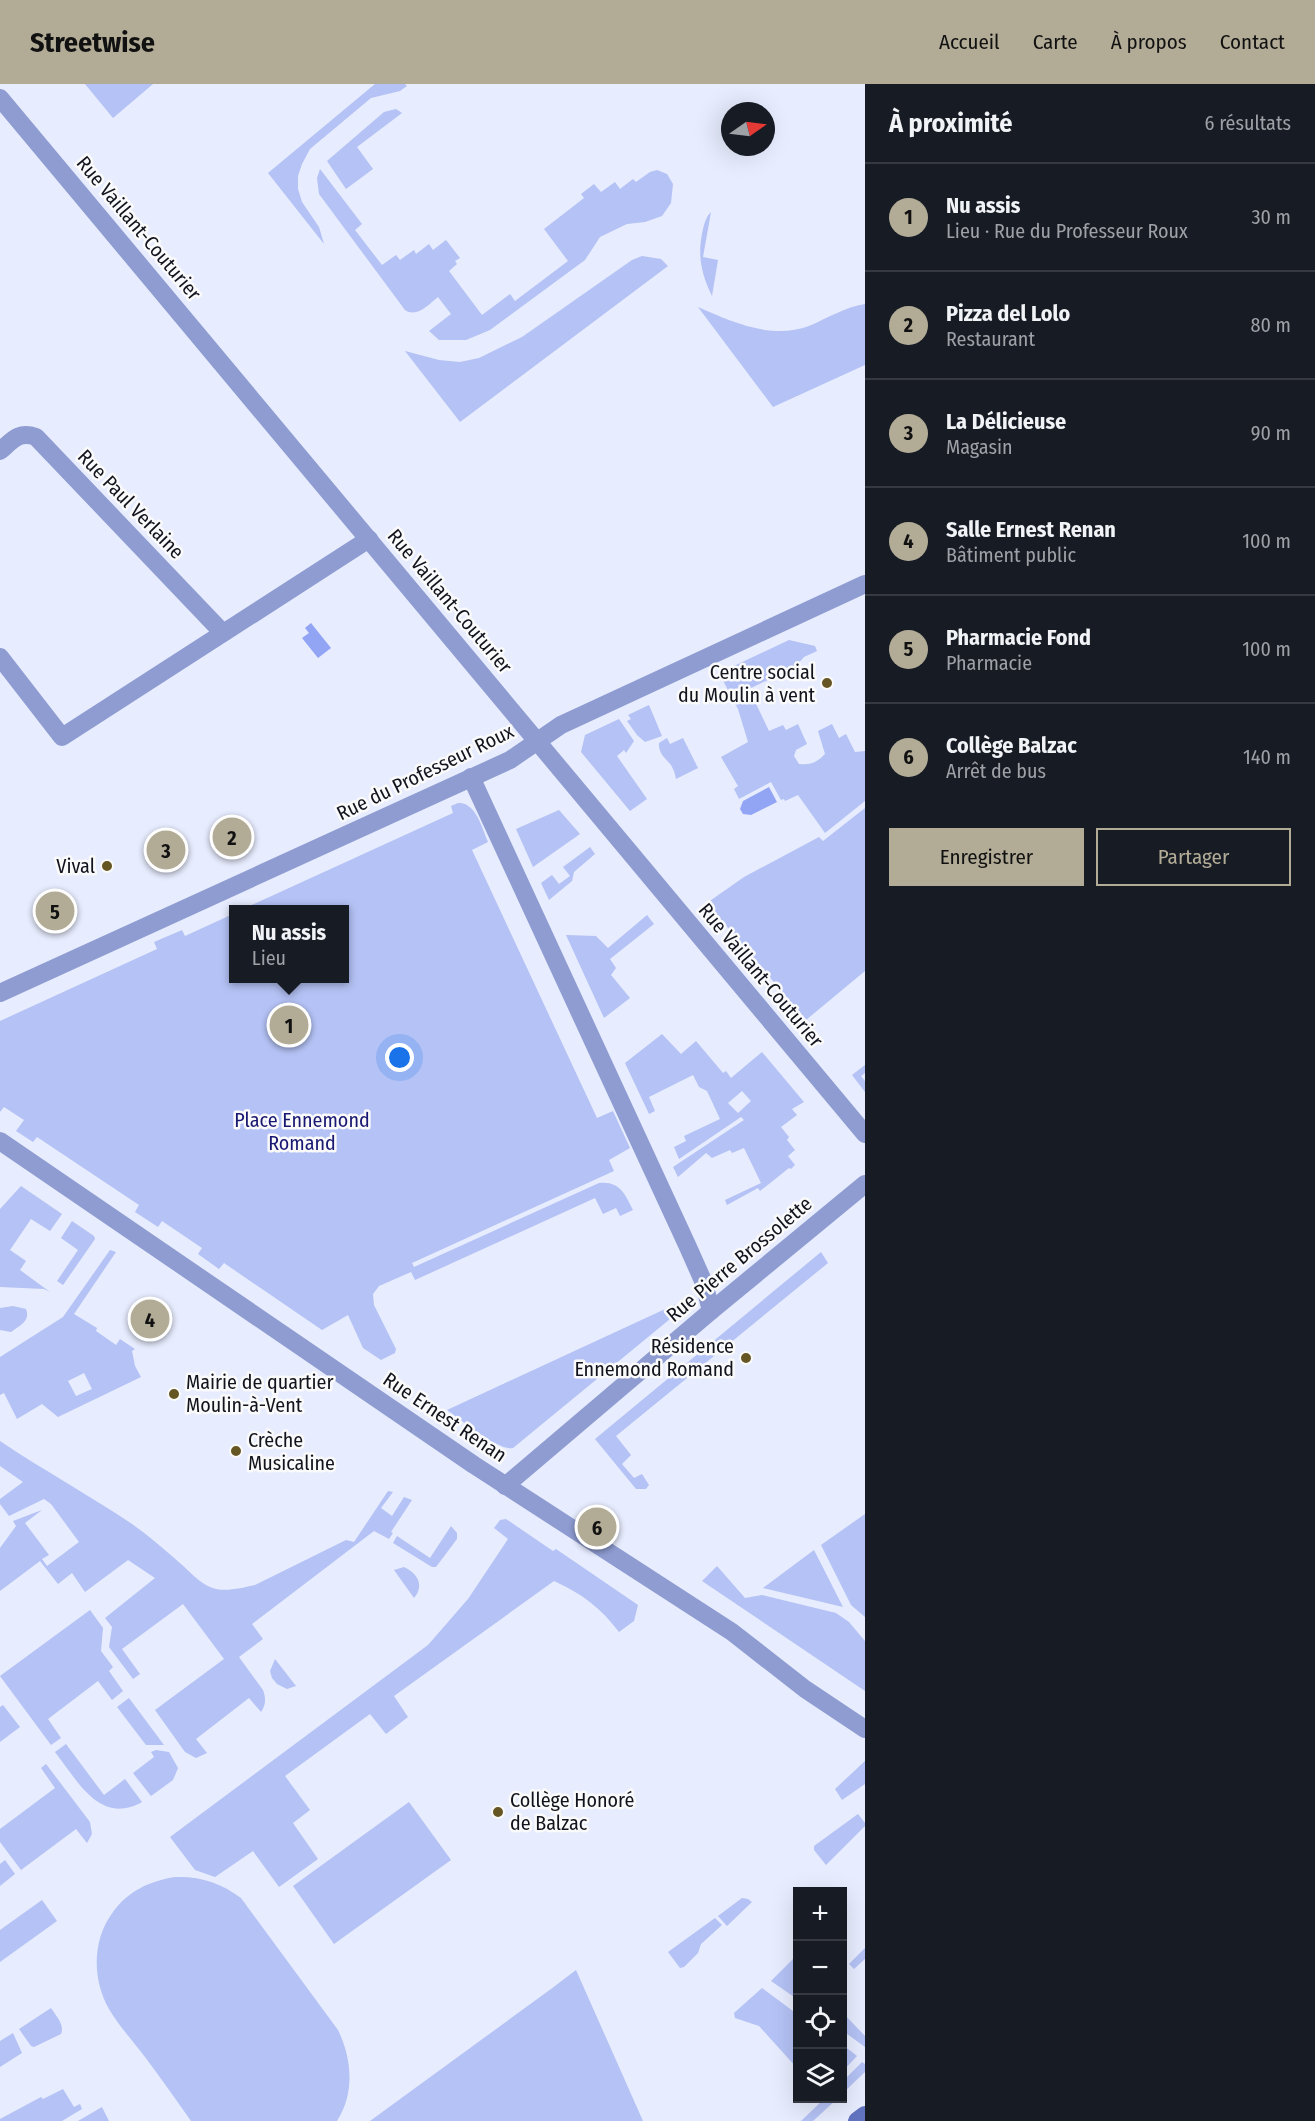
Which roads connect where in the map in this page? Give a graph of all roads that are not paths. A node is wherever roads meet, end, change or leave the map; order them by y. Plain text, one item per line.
1 (0, 98) edge
2 (0, 451) edge
3 (369, 539) junction
4 (865, 584) edge
5 (223, 633) junction
6 (0, 657) edge
7 (537, 741) junction
8 (471, 777) junction
9 (0, 993) edge
10 (865, 1134) edge
11 (0, 1141) edge
12 (865, 1184) edge
13 (711, 1311) junction
14 (506, 1486) junction
15 (865, 1729) edge
16 (865, 2115) edge
17 (857, 2121) edge

1 - 3 street, Rue Vaillant-Couturier
2 - 5 street, Rue Paul Verlaine
3 - 5 street
3 - 7 street, Rue Vaillant-Couturier
4 - 7 street, Rue du Professeur Roux
5 - 6 street
7 - 8 street, Rue du Professeur Roux
7 - 10 street, Rue Vaillant-Couturier
8 - 9 street, Rue du Professeur Roux
8 - 13 street
11 - 14 street, Rue Ernest Renan
12 - 13 street, Rue Pierre Brossolette
13 - 14 street, Rue Pierre Brossolette
14 - 15 street, Rue Ernest Renan
16 - 17 street

